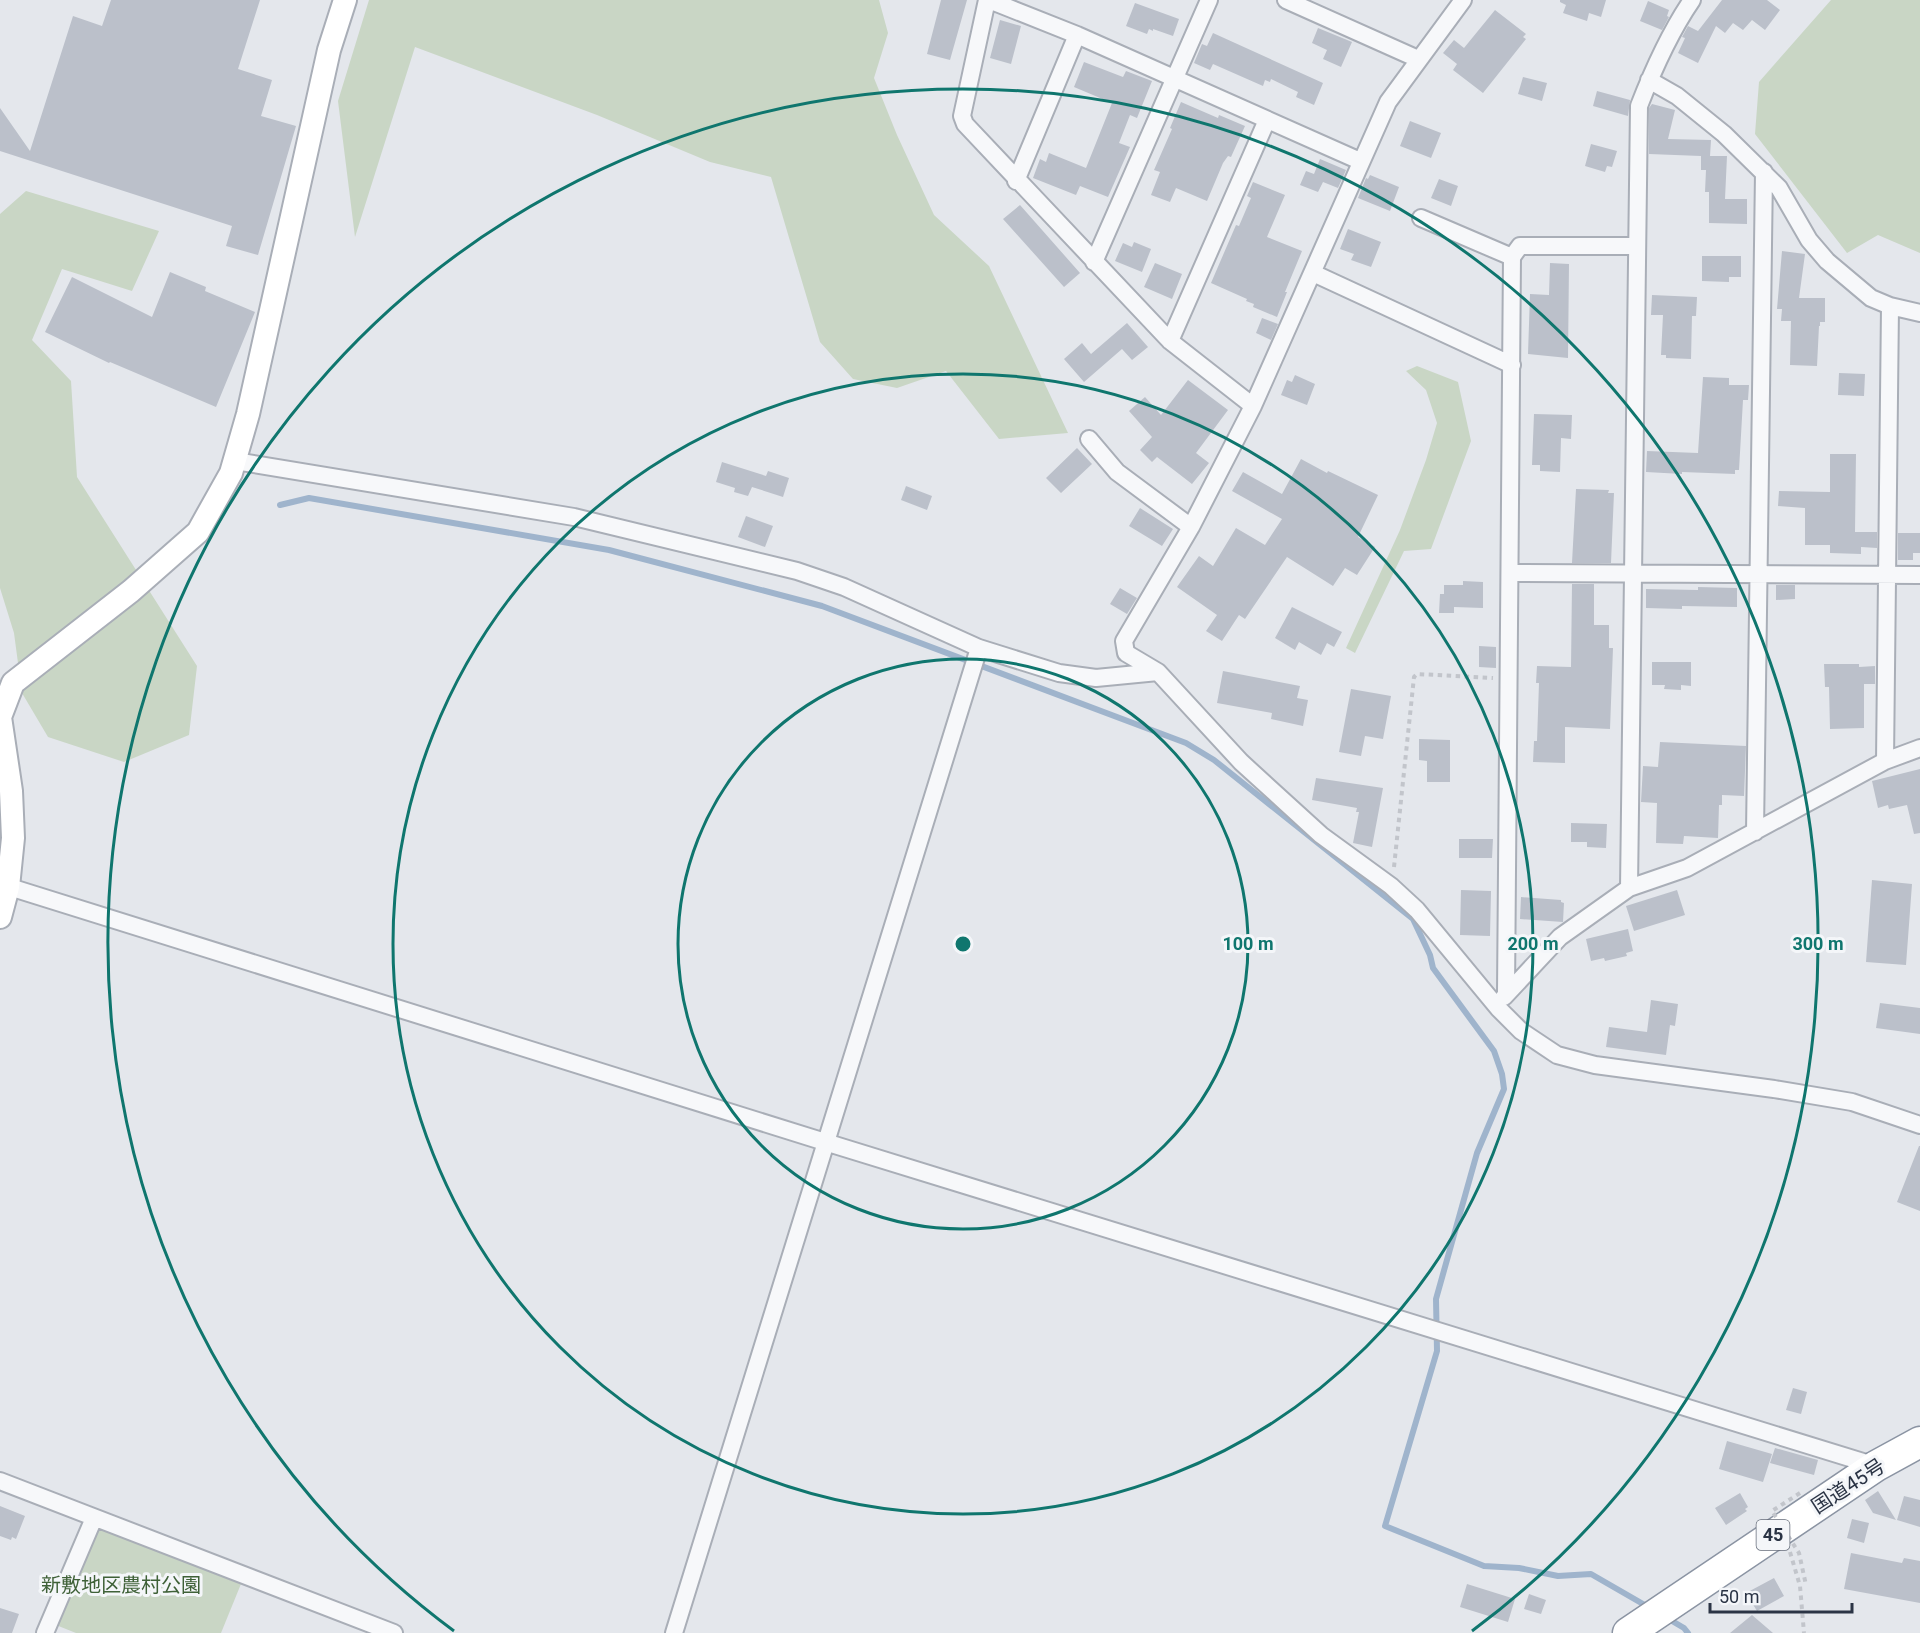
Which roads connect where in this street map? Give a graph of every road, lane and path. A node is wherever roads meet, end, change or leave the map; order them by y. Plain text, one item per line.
1 (345, 0) edge
2 (988, 0) edge
3 (1209, 0) edge
4 (1286, 0) edge
5 (1463, 0) edge
6 (1692, 0) edge
7 (1077, 35) junction
8 (1418, 59) junction
9 (1174, 78) junction
10 (1649, 80) junction
11 (1267, 120) junction
12 (1360, 161) junction
13 (1764, 172) junction
14 (1016, 181) junction
15 (1421, 218) dead end
16 (1637, 246) junction
17 (1512, 257) junction
18 (1094, 262) junction
19 (1313, 273) junction
20 (1890, 306) junction
21 (1920, 313) edge
22 (1170, 341) junction
23 (1512, 365) junction
24 (1253, 406) junction
25 (1089, 439) dead end
26 (235, 461) junction
27 (1191, 527) junction
28 (1510, 573) junction
29 (1633, 573) junction
30 (1760, 574) junction
31 (1886, 575) junction
32 (1920, 575) edge
33 (979, 648) junction
34 (1158, 672) junction
35 (1509, 679) junction
36 (1920, 748) edge
37 (1885, 761) junction
38 (1755, 832) junction
39 (4, 886) edge
40 (1392, 886) junction
41 (1629, 888) junction
42 (0, 917) edge
43 (1502, 1001) junction
44 (1920, 1125) edge
45 (825, 1142) junction
46 (1920, 1442) edge
47 (1876, 1466) junction
48 (0, 1481) edge
49 (1800, 1493) dead end
50 (94, 1518) junction
51 (1787, 1546) dead end
52 (1800, 1586) junction
53 (45, 1633) edge
54 (394, 1633) edge
55 (674, 1633) edge
56 (1628, 1633) edge
57 (1804, 1633) edge

1 - 26 street
2 - 7 street
2 - 14 street
3 - 9 street
4 - 8 street
5 - 8 street
6 - 10 street
7 - 9 street
7 - 14 street
8 - 12 street
9 - 11 street
9 - 18 street
10 - 13 street
10 - 16 street
11 - 12 street
11 - 22 street
12 - 19 street
13 - 20 street
13 - 30 street
14 - 18 street
15 - 17 street
16 - 17 street
16 - 29 street
17 - 23 street
18 - 22 street
19 - 23 street
19 - 24 street
20 - 21 street
20 - 31 street
22 - 24 street
23 - 28 street
24 - 27 street
25 - 27 street
26 - 33 street
26 - 39 street
27 - 34 street
28 - 29 street
28 - 35 street
29 - 30 street
29 - 41 street
30 - 31 street
30 - 38 street
31 - 32 street
31 - 37 street
33 - 34 street
33 - 45 street
34 - 40 street
35 - 40 path
35 - 43 street
36 - 37 street
37 - 38 street
38 - 41 street
39 - 42 street
39 - 45 street
40 - 43 street
41 - 43 street
43 - 44 street
45 - 47 street
45 - 55 street
46 - 47 highway, 国道45号 / 45
47 - 56 highway, 国道45号 / 45
48 - 50 street
49 - 52 path, bridge
50 - 53 street
50 - 54 street
51 - 52 path
52 - 57 path

